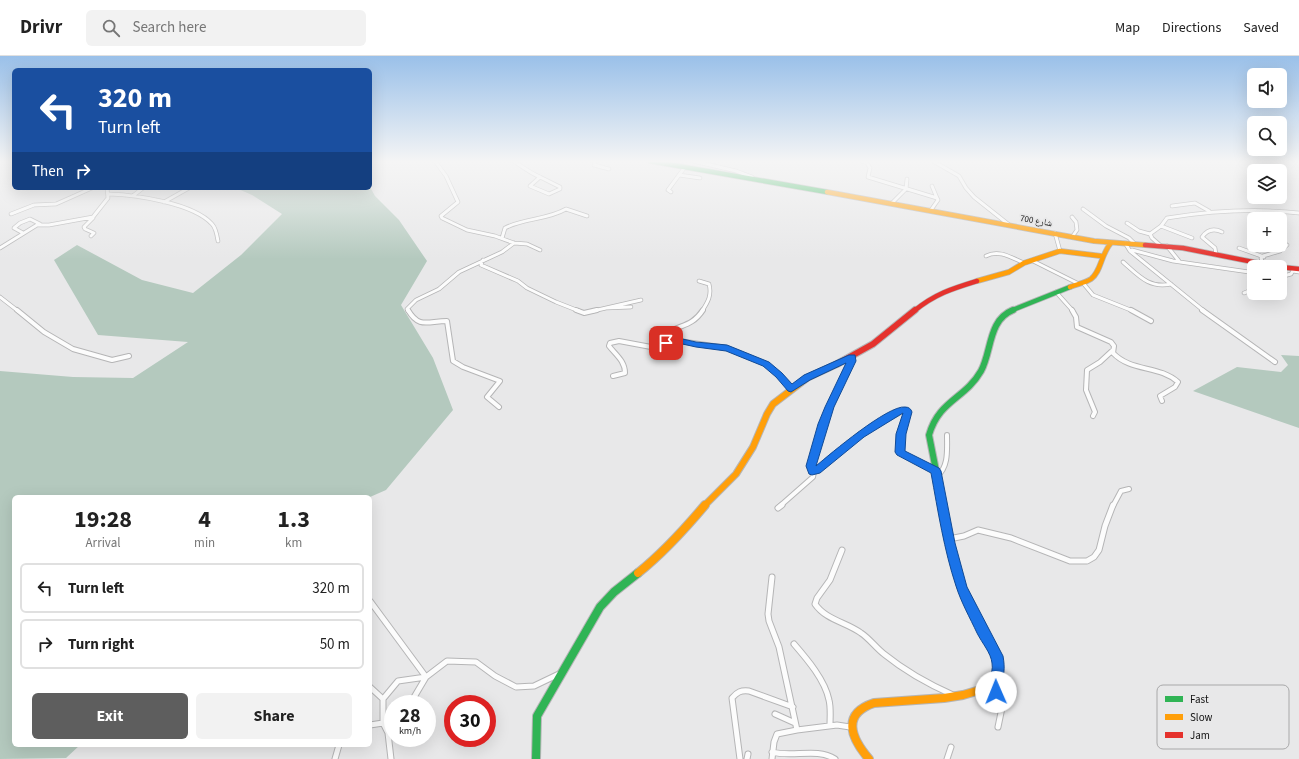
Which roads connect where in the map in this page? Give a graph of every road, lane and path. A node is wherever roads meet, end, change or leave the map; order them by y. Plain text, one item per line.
1 (79, 194) edge
2 (108, 194) joint
3 (179, 194) edge
4 (454, 194) edge
5 (838, 194) edge
6 (901, 194) edge
7 (923, 194) edge
8 (935, 194) edge
9 (972, 194) edge
10 (134, 195) joint
11 (937, 198) junction
12 (164, 202) junction
13 (892, 203) junction
14 (1172, 206) dead end
15 (1083, 209) dead end
16 (931, 210) junction
17 (1209, 211) junction
18 (1299, 213) edge
19 (11, 214) dead end
20 (587, 216) dead end
21 (1072, 217) dead end
22 (93, 218) junction
23 (1127, 223) dead end
24 (40, 224) junction
25 (1010, 226) junction
26 (1160, 226) junction
27 (1222, 232) dead end
28 (23, 233) junction
29 (1055, 233) junction
30 (1150, 234) junction
31 (92, 236) dead end
32 (1072, 237) junction
33 (502, 238) junction
34 (1192, 238) dead end
35 (218, 241) dead end
36 (1094, 241) junction
37 (514, 243) junction
38 (1111, 243) junction
39 (1134, 243) junction
40 (1126, 246) junction
41 (1164, 246) junction
42 (0, 248) edge
43 (1104, 248) junction
44 (1240, 248) dead end
45 (540, 250) dead end
46 (1060, 251) junction
47 (1277, 252) edge
48 (1216, 255) junction
49 (986, 256) dead end
50 (1101, 256) junction
51 (1264, 256) junction
52 (483, 260) junction
53 (1264, 260) edge
54 (1033, 261) junction
55 (1247, 261) edge
56 (1123, 262) dead end
57 (1180, 262) junction
58 (1024, 263) junction
59 (1247, 272) edge
60 (698, 281) dead end
61 (1081, 283) junction
62 (1171, 284) junction
63 (1056, 292) junction
64 (1247, 292) edge
65 (1244, 293) dead end
66 (0, 296) edge
67 (641, 300) dead end
68 (631, 306) dead end
69 (604, 308) junction
70 (1151, 321) dead end
71 (666, 343) junction
72 (1113, 349) junction
73 (129, 356) dead end
74 (852, 357) junction
75 (1275, 362) dead end
76 (613, 376) dead end
77 (791, 389) junction
78 (1162, 401) dead end
79 (498, 407) dead end
80 (1093, 416) dead end
81 (947, 435) dead end
82 (814, 472) junction
83 (936, 473) junction
84 (1129, 489) dead end
85 (778, 508) dead end
86 (949, 539) junction
87 (842, 550) dead end
88 (772, 577) dead end
89 (372, 604) edge
90 (794, 644) dead end
91 (560, 674) junction
92 (426, 677) junction
93 (988, 687) junction
94 (372, 689) edge
95 (415, 695) edge
96 (953, 696) junction
97 (383, 699) junction
98 (793, 707) junction
99 (775, 714) dead end
100 (383, 723) joint
101 (372, 725) edge
102 (796, 726) junction
103 (830, 726) junction
104 (850, 727) junction
105 (998, 727) dead end
106 (338, 747) edge
107 (390, 747) edge
108 (951, 747) dead end
109 (772, 752) junction
110 (782, 757) edge
111 (335, 759) edge
112 (391, 759) edge
113 (536, 759) edge
114 (740, 759) edge
115 (772, 759) edge
116 (835, 759) edge
117 (869, 759) edge
118 (947, 759) edge

1 - 19 street
2 - 10 street
2 - 22 street
3 - 12 street
4 - 33 street
5 - 13 street, شارع 700
6 - 13 street
7 - 11 street
8 - 11 street
9 - 25 street
10 - 12 street
11 - 16 street
12 - 35 street
13 - 16 street, شارع 700
14 - 17 street
15 - 39 street
16 - 25 street, شارع 700
17 - 18 street
17 - 26 street
20 - 33 street
21 - 32 street
22 - 24 street
22 - 31 street
23 - 30 street
24 - 28 street
24 - 28 street
25 - 29 street, شارع 700
26 - 30 street
26 - 34 street
27 - 48 street
28 - 42 street
29 - 32 street, شارع 700
29 - 46 street
30 - 41 street
32 - 36 street, شارع 700
33 - 37 street
36 - 38 street, شارع 700
36 - 43 street
37 - 45 street
37 - 52 street
38 - 40 street, شارع 700
38 - 43 street
39 - 40 street, شارع 700
39 - 41 street, شارع 700
40 - 57 street
40 - 62 street
41 - 48 street, شارع 700
41 - 57 street
43 - 50 street
44 - 51 street
46 - 50 street
46 - 54 street
47 - 51 street
48 - 55 street, شارع 700
49 - 58 street
50 - 61 street
51 - 53 street
52 - 69 street
52 - 79 street
54 - 58 street
54 - 61 street
56 - 62 street
57 - 59 street
58 - 74 street
60 - 71 street
61 - 63 street
61 - 70 street
62 - 75 street
63 - 72 street
63 - 83 street
64 - 65 street
66 - 73 street
67 - 69 street
68 - 69 street
71 - 76 street
71 - 77 street
72 - 78 street
72 - 80 street
74 - 77 street
74 - 82 street
77 - 91 street
81 - 83 street
82 - 83 street
82 - 85 street
83 - 86 street
84 - 86 street
86 - 93 street
87 - 96 street
88 - 98 street
89 - 92 street
90 - 103 street
91 - 92 street
91 - 113 street
92 - 95 street
92 - 97 street
93 - 96 street
93 - 105 street
94 - 97 street
96 - 104 street
97 - 100 street
98 - 102 street
98 - 114 street
99 - 102 street
100 - 101 street
102 - 103 street
102 - 109 street
103 - 104 street
104 - 117 street
106 - 111 street
107 - 112 street
108 - 118 street
109 - 110 street
109 - 115 street
110 - 116 street

